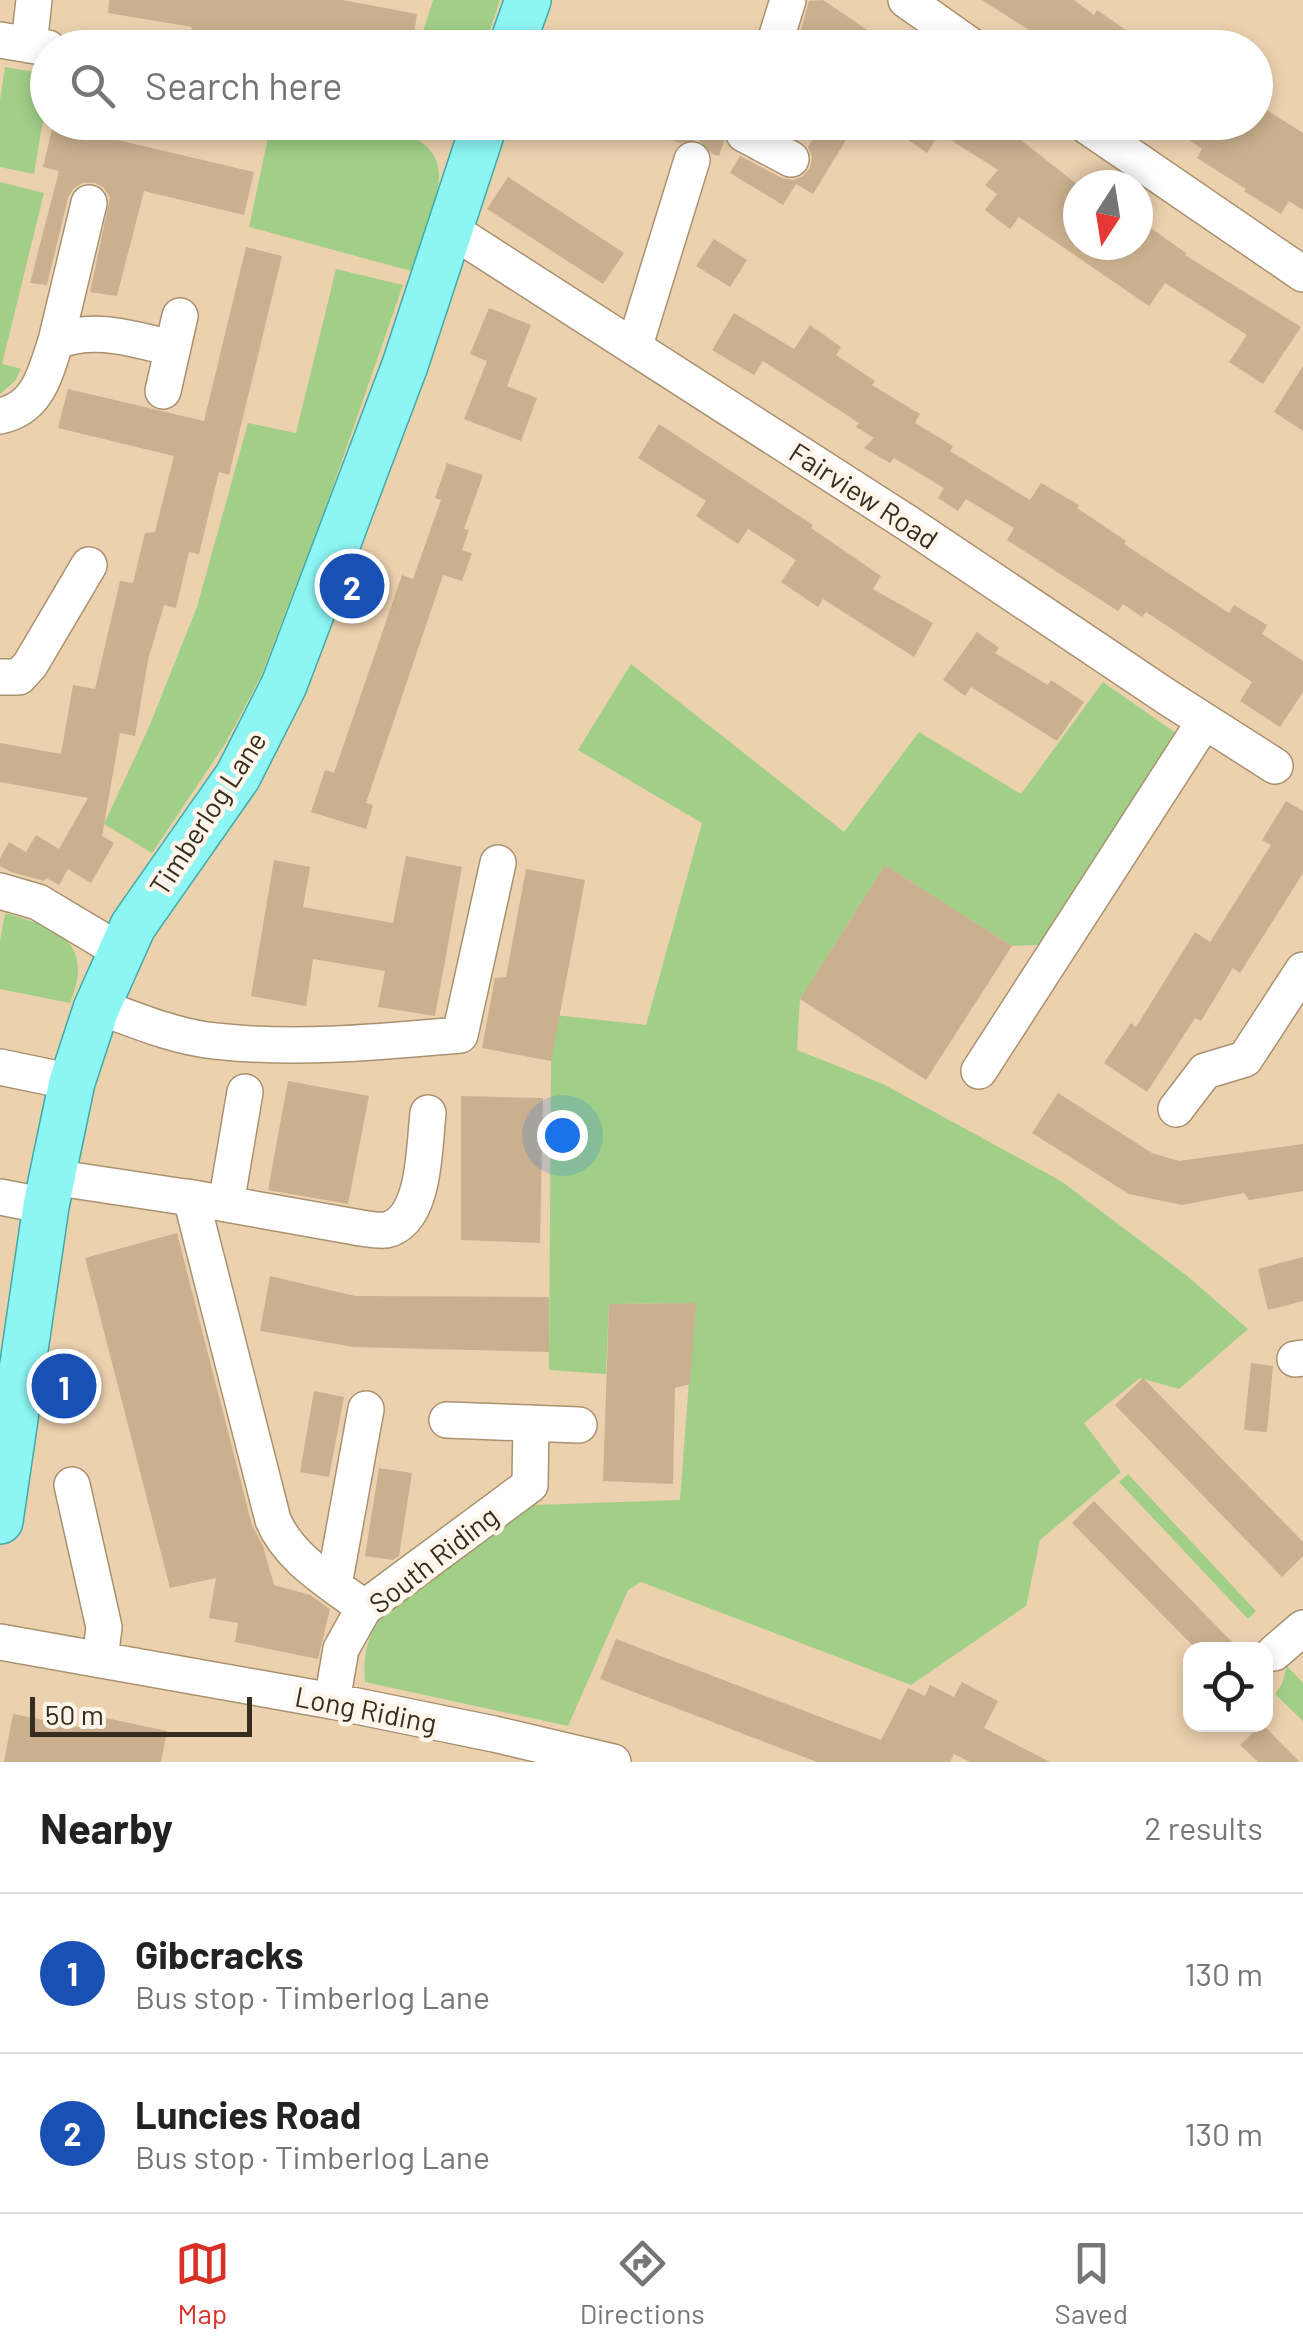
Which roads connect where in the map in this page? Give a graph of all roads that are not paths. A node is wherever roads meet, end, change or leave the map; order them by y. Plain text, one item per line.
1 (34, 0) edge
2 (528, 0) edge
3 (788, 0) edge
4 (906, 0) edge
5 (517, 30) edge
6 (779, 30) edge
7 (948, 30) edge
8 (25, 45) edge
9 (475, 140) edge
10 (755, 140) edge
11 (1107, 140) edge
12 (791, 159) dead end
13 (692, 160) dead end
14 (89, 203) dead end
15 (450, 229) junction
16 (1303, 274) edge
17 (56, 340) junction
18 (635, 345) junction
19 (164, 391) dead end
20 (0, 416) edge
21 (89, 566) dead end
22 (0, 677) edge
23 (1204, 722) junction
24 (1275, 766) dead end
25 (498, 863) dead end
26 (0, 891) edge
27 (120, 951) junction
28 (1303, 970) edge
29 (97, 1006) junction
30 (0, 1067) edge
31 (979, 1070) dead end
32 (72, 1082) junction
33 (245, 1092) dead end
34 (1176, 1109) dead end
35 (428, 1113) dead end
36 (49, 1192) junction
37 (0, 1196) edge
38 (187, 1197) junction
39 (226, 1204) junction
40 (366, 1409) dead end
41 (447, 1420) dead end
42 (532, 1423) junction
43 (579, 1425) dead end
44 (72, 1485) dead end
45 (0, 1520) edge
46 (334, 1584) junction
47 (364, 1608) junction
48 (1303, 1628) edge
49 (0, 1642) edge
50 (1274, 1654) dead end
51 (100, 1660) junction
52 (332, 1701) junction
53 (613, 1762) edge

1 - 8 street
2 - 5 main road
3 - 6 street
4 - 7 street
9 - 15 main road, Timberlog Lane
10 - 12 street
11 - 16 street
13 - 18 street
14 - 17 street
15 - 18 street, Fairview Road
15 - 27 main road, Timberlog Lane
17 - 19 street
17 - 20 street
18 - 23 street, Fairview Road
21 - 22 street
23 - 24 street, Fairview Road
23 - 31 street
25 - 29 street
26 - 27 street
27 - 29 main road, Timberlog Lane
28 - 34 street
29 - 32 main road, Timberlog Lane
30 - 32 street
32 - 36 main road, Timberlog Lane
33 - 39 street
35 - 39 street
36 - 37 street
36 - 38 street
36 - 45 main road, Timberlog Lane
38 - 39 street
38 - 46 street
40 - 46 street
41 - 42 street
42 - 43 street
42 - 47 street, South Riding
44 - 51 street
46 - 47 street
47 - 52 street, South Riding
48 - 50 street
49 - 51 street, Long Riding
51 - 52 street, Long Riding
52 - 53 street, Long Riding

